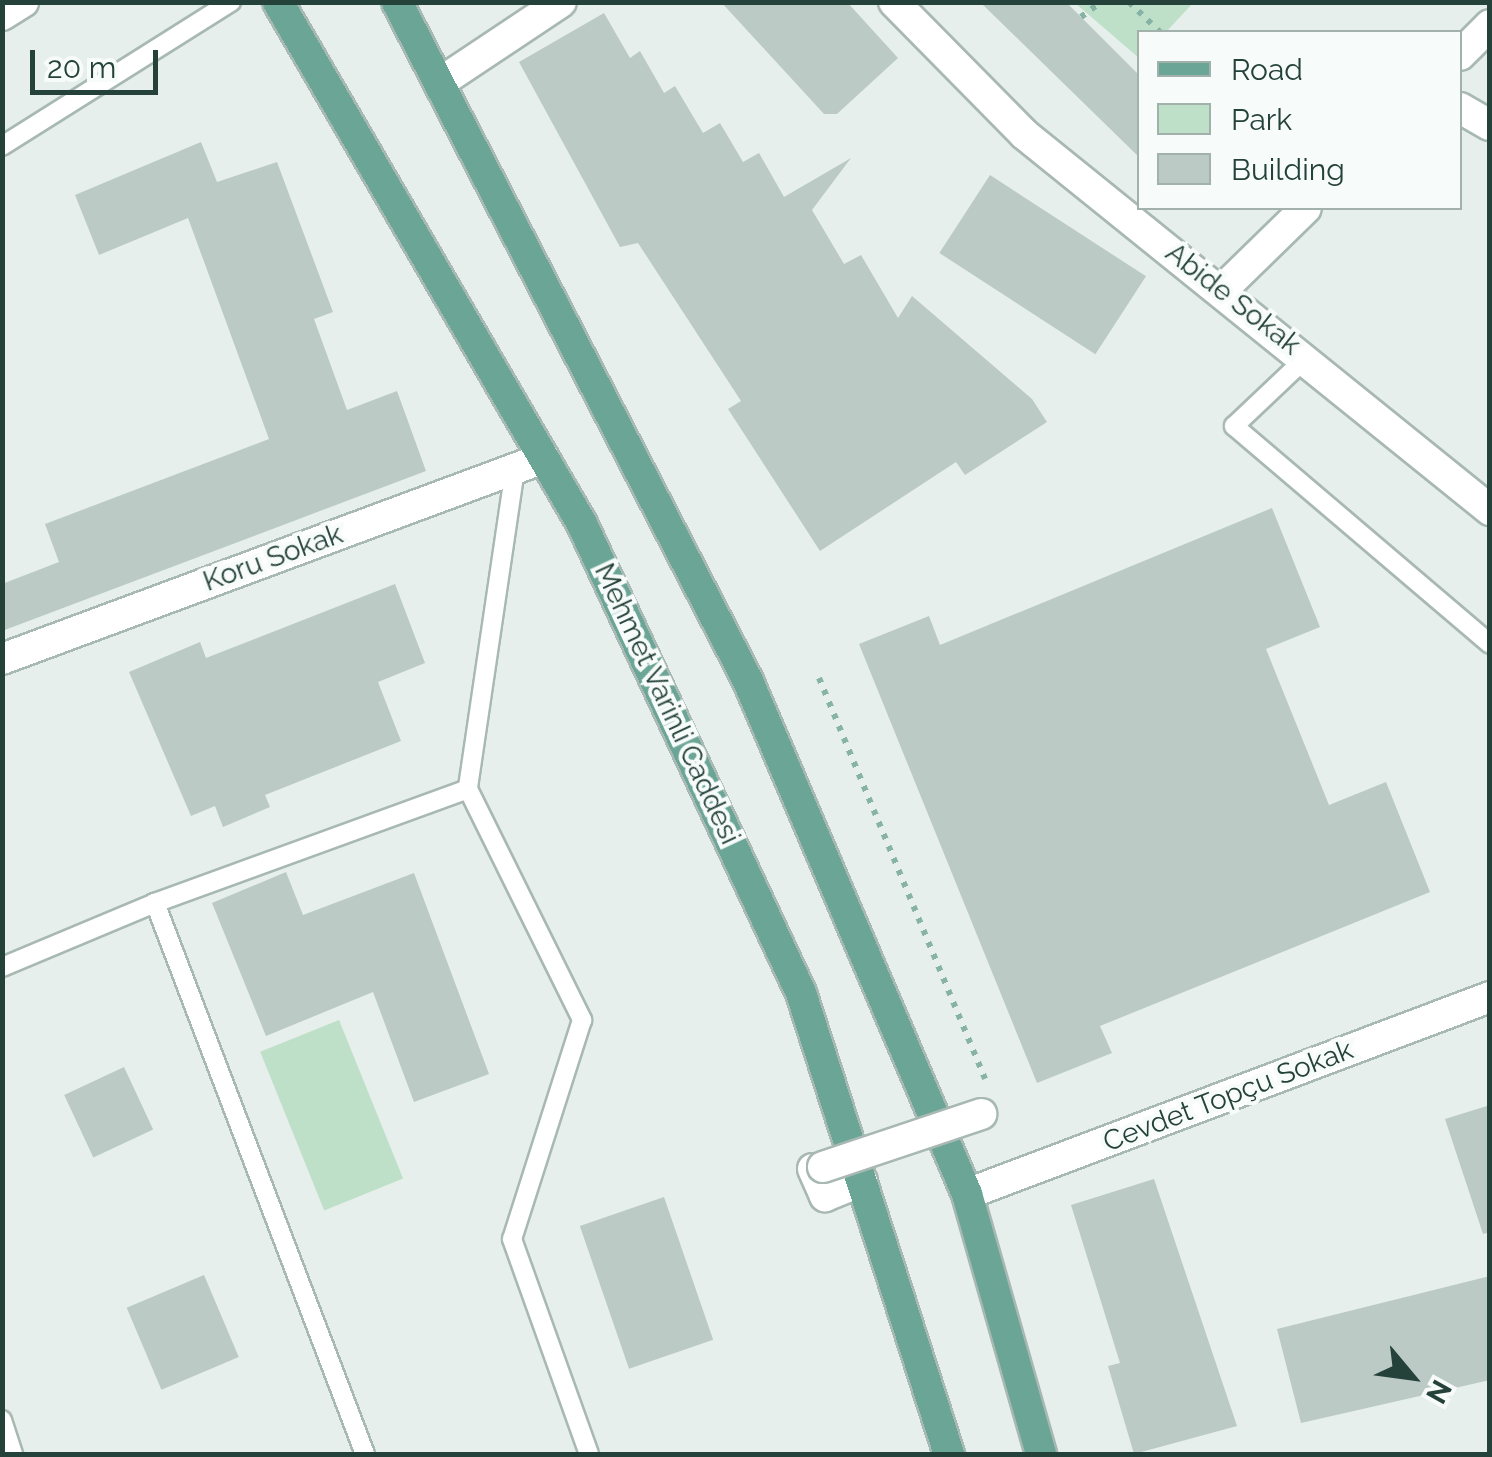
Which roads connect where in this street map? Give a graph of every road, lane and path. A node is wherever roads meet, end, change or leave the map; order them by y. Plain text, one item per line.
1 (23, 2) edge
2 (231, 2) edge
3 (278, 2) edge
4 (397, 2) edge
5 (561, 2) edge
6 (894, 2) edge
7 (1101, 2) edge
8 (1129, 2) edge
9 (2, 15) edge
10 (1081, 17) dead end
11 (1490, 25) edge
12 (1158, 30) edge
13 (1462, 53) edge
14 (442, 82) junction
15 (1462, 109) edge
16 (1490, 125) edge
17 (2, 146) edge
18 (1304, 210) edge
19 (1222, 290) junction
20 (1306, 358) junction
21 (529, 463) junction
22 (1490, 510) edge
23 (1490, 644) edge
24 (2, 659) edge
25 (819, 678) dead end
26 (468, 789) junction
27 (154, 903) junction
28 (2, 967) edge
29 (1490, 997) edge
30 (986, 1104) joint
31 (862, 1180) junction
32 (967, 1194) junction
33 (2, 1420) edge
34 (13, 1454) edge
35 (365, 1454) edge
36 (589, 1454) edge
37 (950, 1454) edge
38 (1041, 1454) edge

1 - 9 street
2 - 17 lane
3 - 21 main road, Mehmet Varinli Caddesi
4 - 14 main road
5 - 14 street
6 - 19 street, Abide Sokak
7 - 10 path
8 - 12 path
11 - 13 street
14 - 32 main road
15 - 16 street
18 - 19 street
19 - 20 street, Abide Sokak
20 - 22 street, Abide Sokak
20 - 23 lane
21 - 24 street, Koru Sokak
21 - 26 lane
21 - 31 main road, Mehmet Varinli Caddesi
25 - 30 path
26 - 27 lane
26 - 36 lane
27 - 28 lane
27 - 35 lane
29 - 32 street, Cevdet Topçu Sokak
30 - 31 street, bridge
31 - 37 main road, Mehmet Varinli Caddesi
32 - 38 main road
33 - 34 lane

